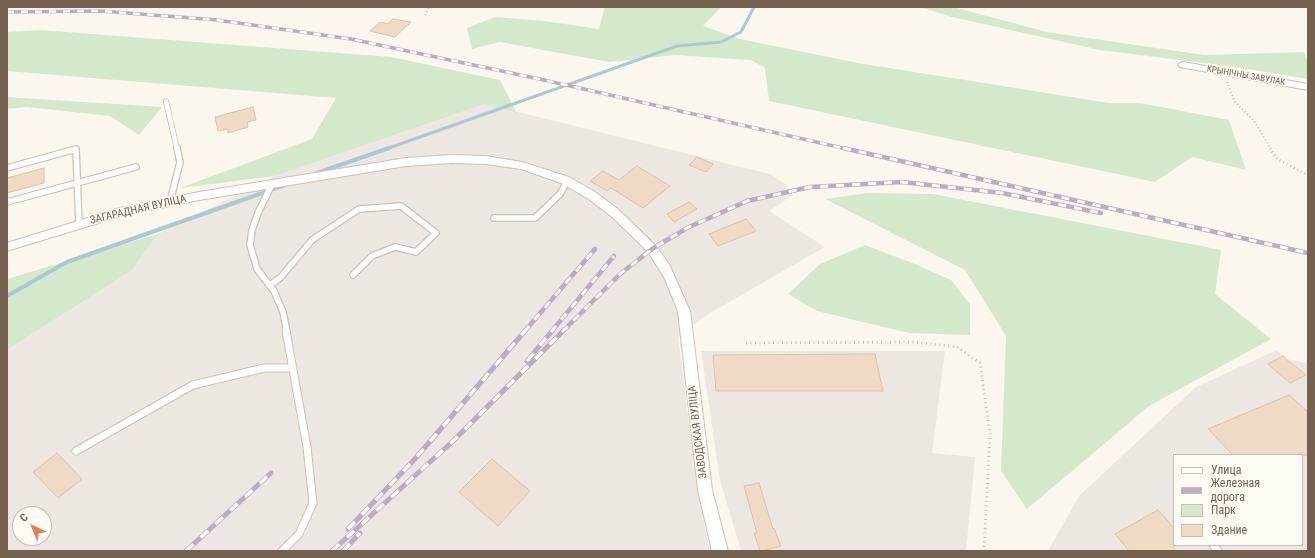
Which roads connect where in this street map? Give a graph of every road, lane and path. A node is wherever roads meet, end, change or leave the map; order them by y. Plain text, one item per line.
1 (429, 7) edge
2 (425, 15) dead end
3 (1183, 65) dead end
4 (1223, 72) junction
5 (1308, 87) edge
6 (166, 101) dead end
7 (136, 166) dead end
8 (7, 168) edge
9 (1308, 175) edge
10 (567, 181) junction
11 (77, 183) junction
12 (272, 184) junction
13 (7, 202) edge
14 (170, 202) junction
15 (494, 218) dead end
16 (79, 224) junction
17 (7, 247) edge
18 (353, 275) dead end
19 (270, 285) junction
20 (746, 343) dead end
21 (293, 368) junction
22 (76, 451) dead end
23 (282, 551) edge
24 (720, 551) edge
25 (984, 551) edge

1 - 2 path
3 - 4 street, КРЫНІЧНЫ ЗАВУЛАК
4 - 5 street, КРЫНІЧНЫ ЗАВУЛАК
4 - 9 path
6 - 14 lane
7 - 11 lane
8 - 11 lane
10 - 12 street, ЗАГАРАДНАЯ ВУЛІЦА
10 - 15 lane
10 - 24 street, ЗАВОДСКАЯ ВУЛІЦА
11 - 13 lane
11 - 16 lane
12 - 14 street, ЗАГАРАДНАЯ ВУЛІЦА
12 - 19 lane
14 - 16 street, ЗАГАРАДНАЯ ВУЛІЦА
16 - 17 street, ЗАГАРАДНАЯ ВУЛІЦА
18 - 19 lane
19 - 21 lane
20 - 25 path
21 - 22 lane
21 - 23 lane

